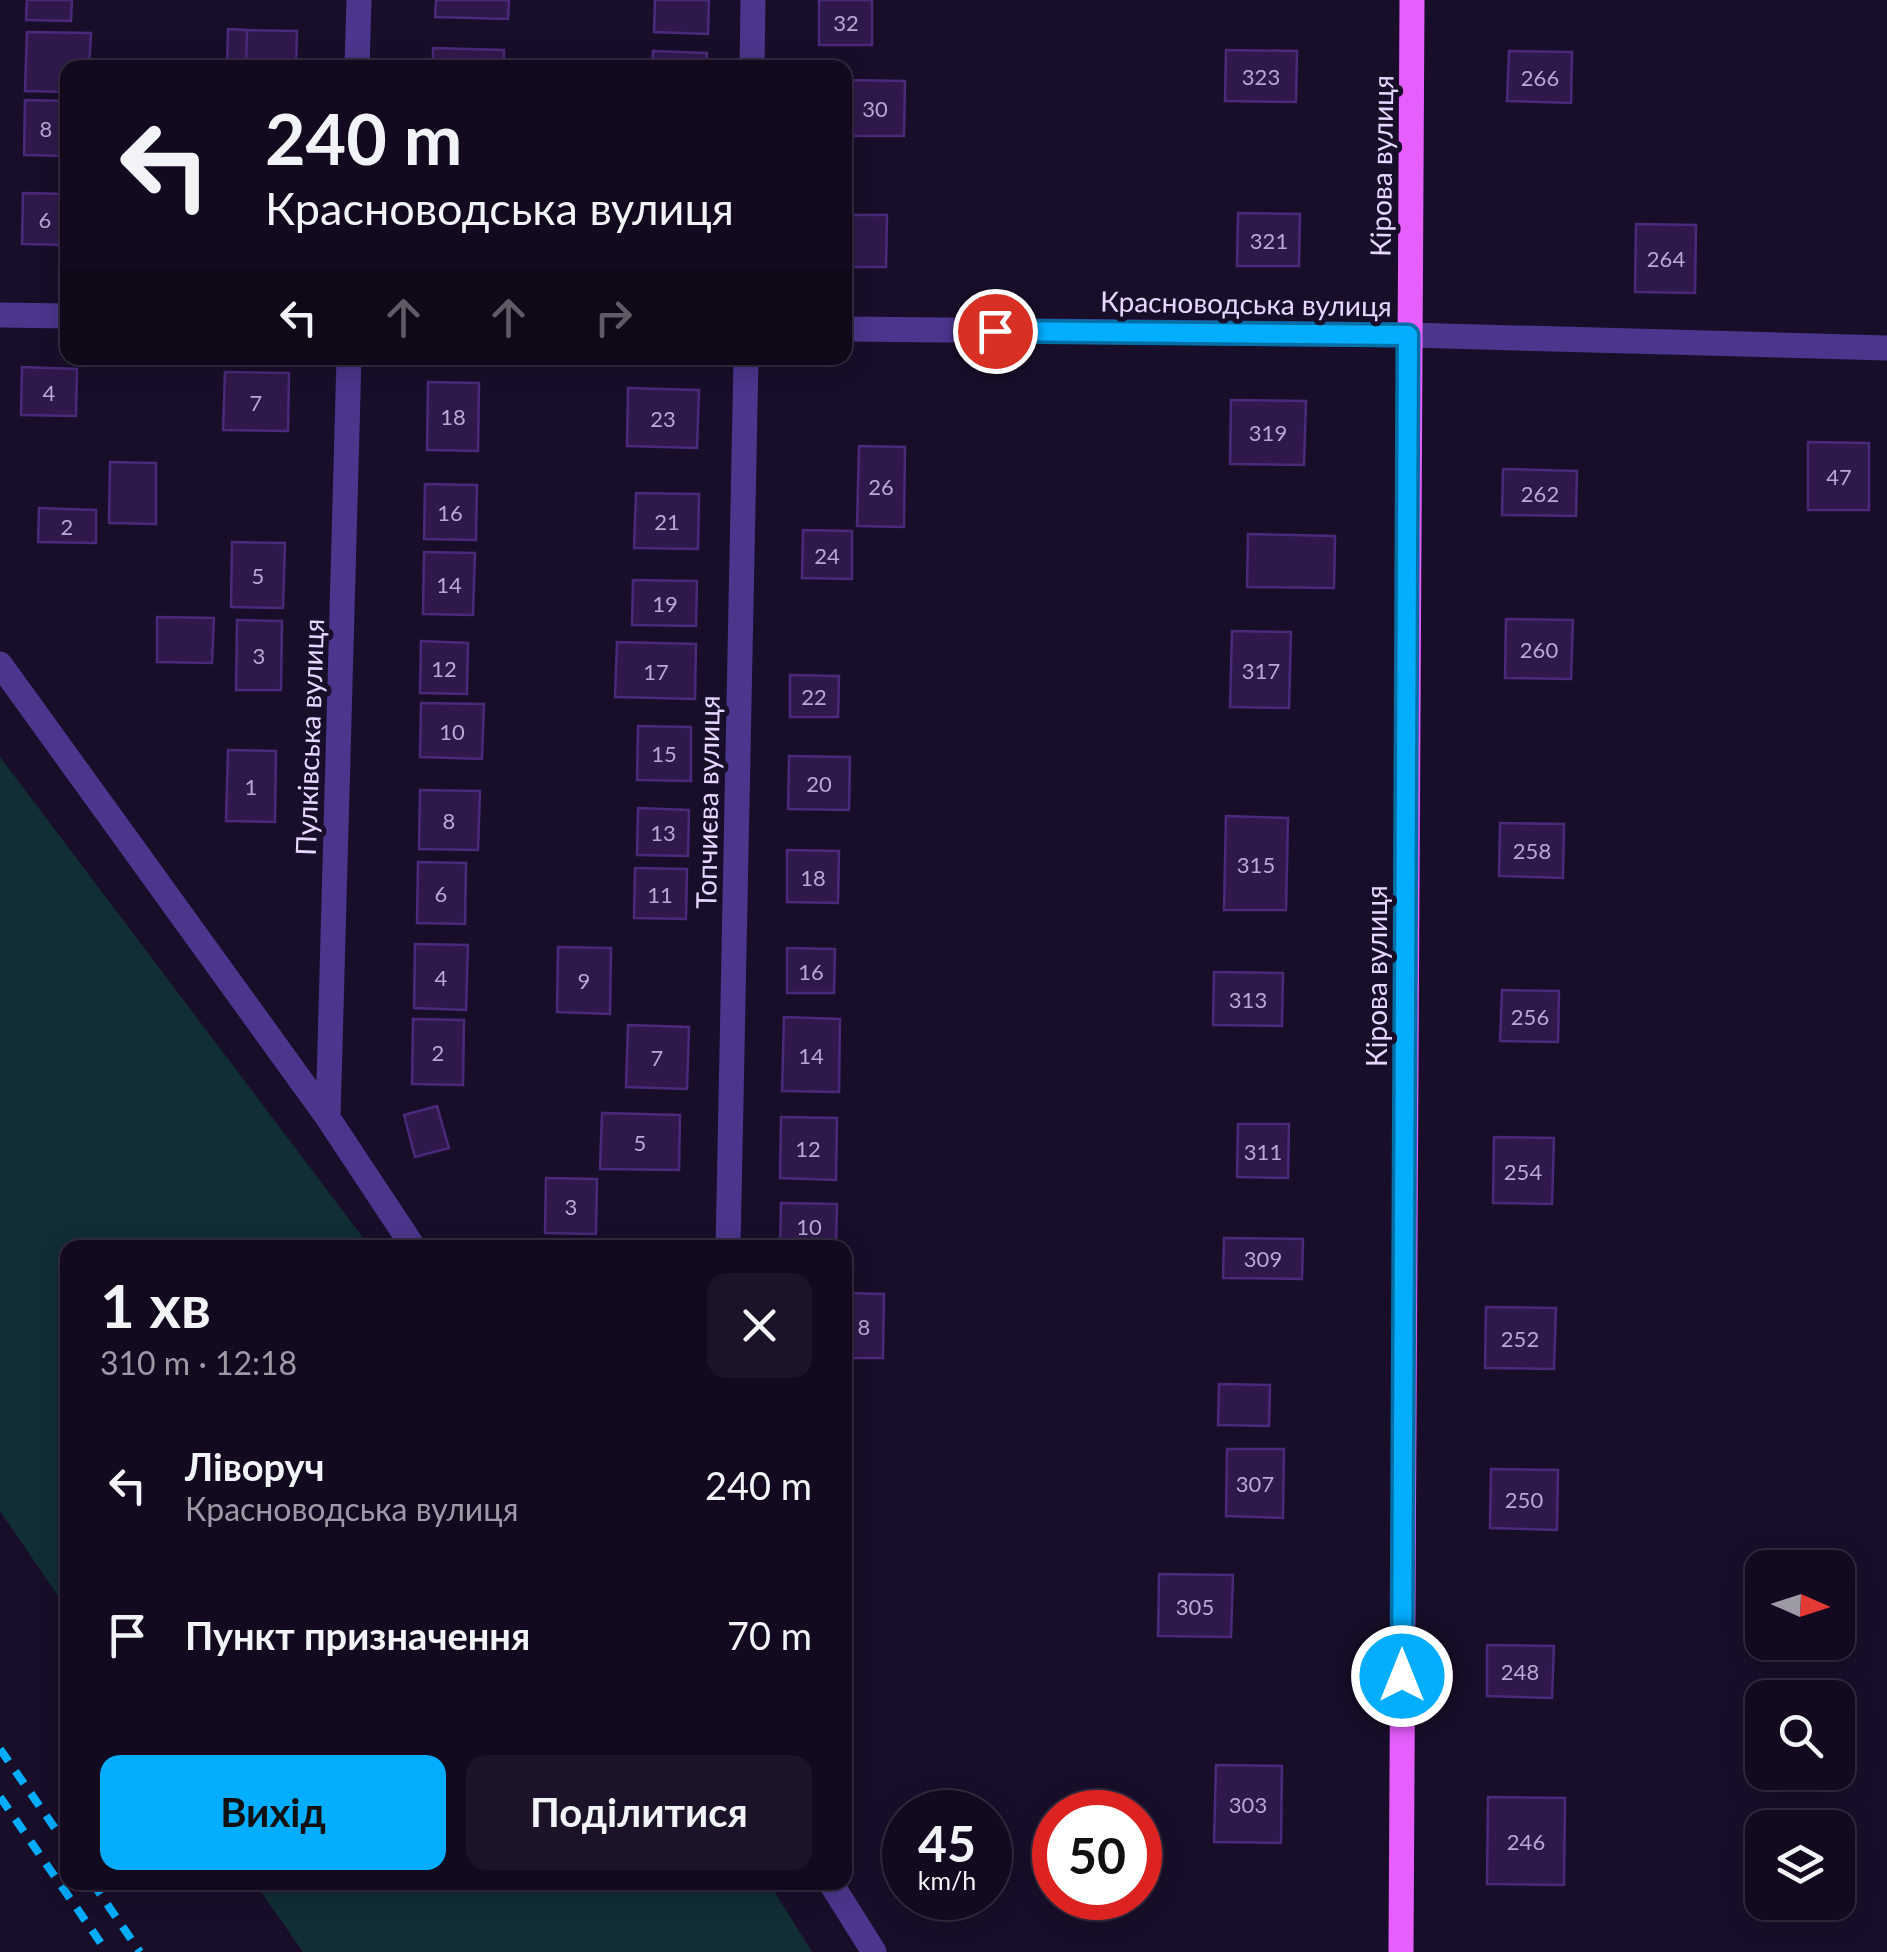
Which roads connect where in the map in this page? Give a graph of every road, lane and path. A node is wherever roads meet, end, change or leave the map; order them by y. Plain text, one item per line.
1 (359, 0) edge
2 (754, 0) edge
3 (1412, 0) edge
4 (357, 60) edge
5 (752, 60) edge
6 (0, 315) edge
7 (60, 316) edge
8 (852, 329) edge
9 (1408, 335) junction
10 (1887, 348) edge
11 (349, 365) edge
12 (746, 365) edge
13 (0, 664) edge
14 (328, 1118) junction
15 (409, 1240) edge
16 (728, 1240) edge
17 (835, 1890) edge
18 (874, 1952) edge
19 (1401, 1952) edge

1 - 4 street
2 - 5 street
3 - 9 main road, Кірова вулиця
6 - 7 street
8 - 9 street, Красноводська вулиця
9 - 10 street, Красноводська вулиця
9 - 19 main road, Кірова вулиця
11 - 14 street, Пулківська вулиця
12 - 16 street, Топчиєва вулиця
13 - 14 street
14 - 15 street
17 - 18 street

